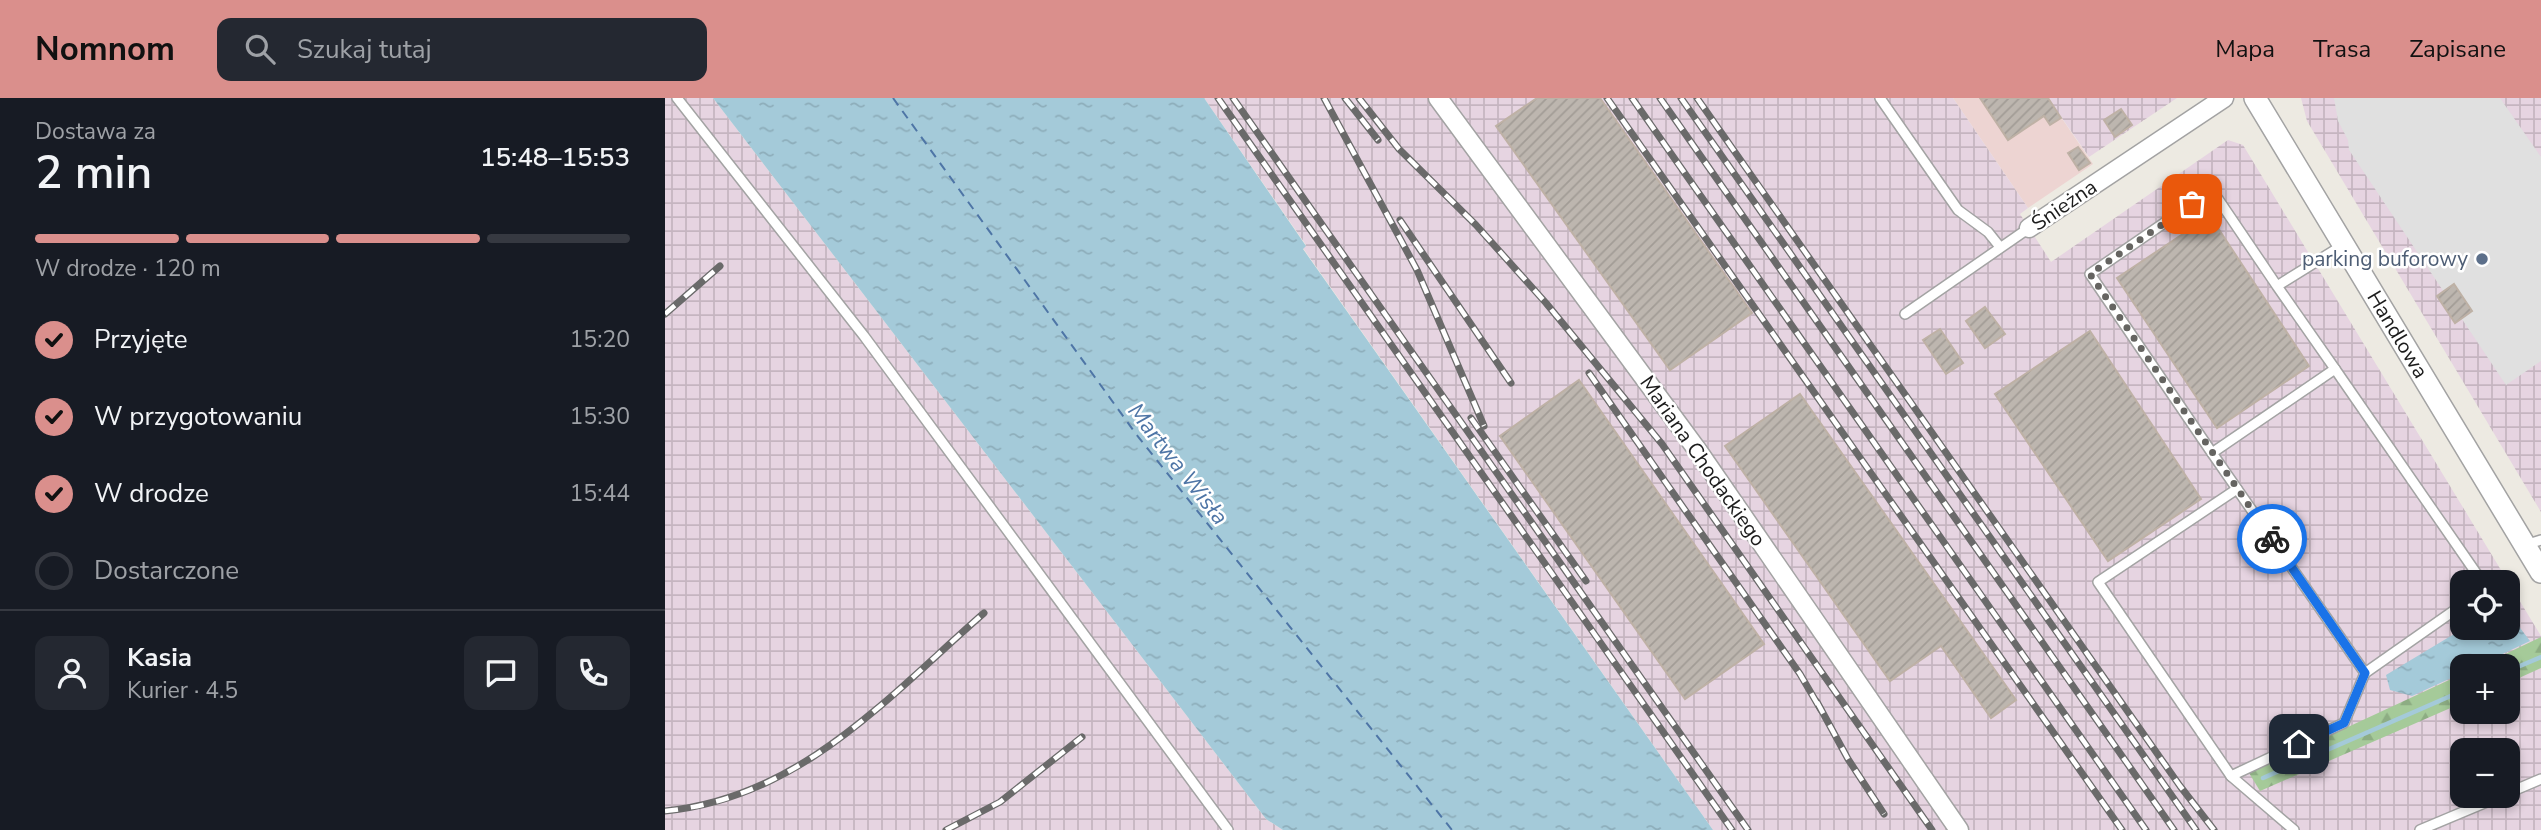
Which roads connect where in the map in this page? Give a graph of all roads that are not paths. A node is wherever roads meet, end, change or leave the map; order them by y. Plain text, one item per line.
1 (677, 98) edge
2 (1439, 98) edge
3 (1879, 98) edge
4 (2224, 98) edge
5 (2255, 98) edge
6 (2029, 228) joint
7 (2343, 245) junction
8 (2000, 247) junction
9 (2277, 286) junction
10 (1905, 314) dead end
11 (2335, 369) junction
12 (2212, 453) junction
13 (2237, 489) junction
14 (2533, 542) edge
15 (2474, 570) edge
16 (2541, 572) edge
17 (2450, 613) edge
18 (2365, 673) junction
19 (2231, 776) junction
20 (2541, 779) edge
21 (2520, 788) edge
22 (2472, 808) edge
23 (1228, 830) edge
24 (1959, 830) edge
25 (2294, 830) edge
26 (2420, 830) edge

1 - 23 lane
2 - 24 street, Mariana Chodackiego
3 - 8 lane
4 - 6 street, Śnieżna
5 - 7 street, Handlowa
6 - 8 lane, Śnieżna
7 - 9 lane
7 - 14 street, Handlowa
8 - 10 lane, Śnieżna
9 - 11 lane
9 - 12 lane
11 - 12 lane
11 - 15 lane
12 - 13 lane
13 - 18 lane
13 - 19 lane
14 - 16 street, Handlowa
17 - 18 lane
18 - 19 lane
19 - 25 lane
20 - 21 lane
22 - 26 lane

